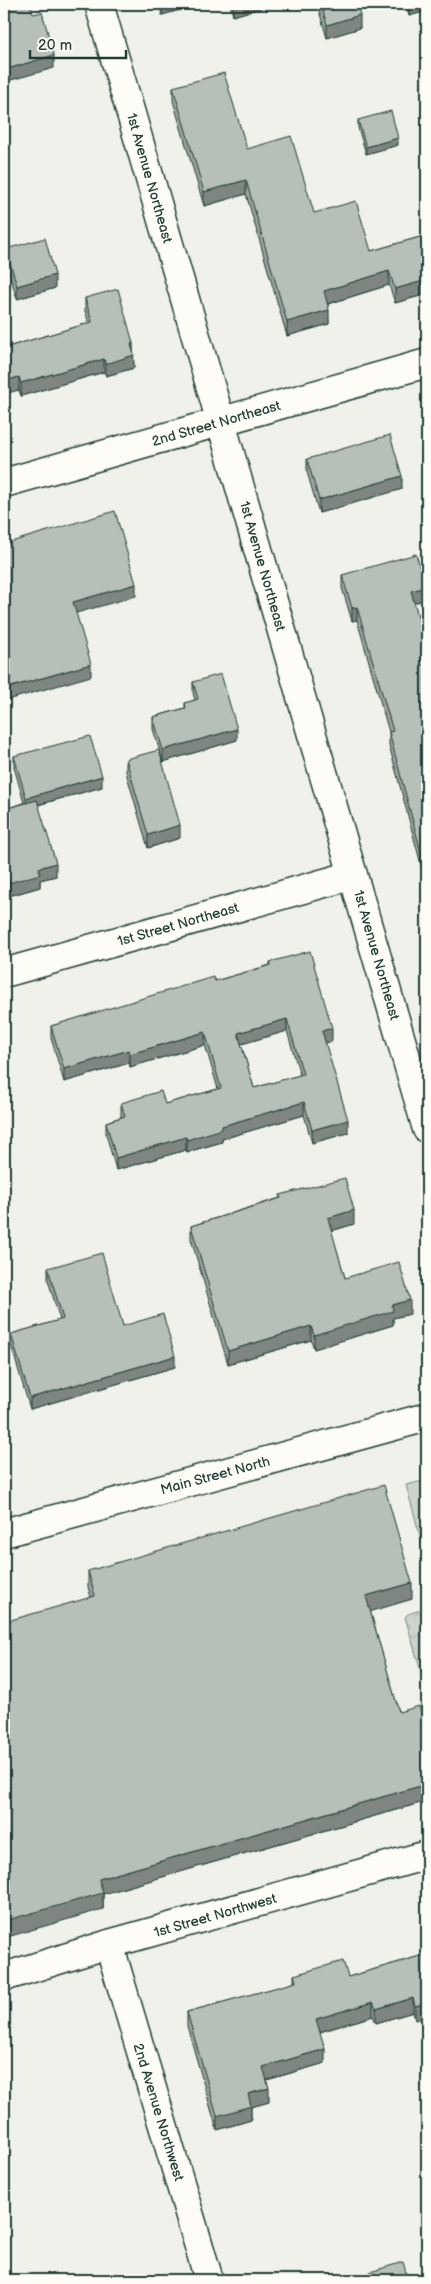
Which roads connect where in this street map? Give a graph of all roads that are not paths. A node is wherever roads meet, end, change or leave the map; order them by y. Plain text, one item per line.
1 (99, 4) edge
2 (427, 363) edge
3 (221, 422) junction
4 (4, 483) edge
5 (353, 875) junction
6 (4, 974) edge
7 (427, 1129) edge
8 (427, 1417) edge
9 (4, 1533) edge
10 (427, 1855) edge
11 (109, 1944) junction
12 (4, 1976) edge
13 (209, 2280) edge

1 - 3 street, 1st Avenue Northeast
2 - 3 street, 2nd Street Northeast
3 - 4 street, 2nd Street Northeast
3 - 5 street, 1st Avenue Northeast
5 - 6 street, 1st Street Northeast
5 - 7 street, 1st Avenue Northeast
8 - 9 street, Main Street North
10 - 11 street, 1st Street Northwest
11 - 12 street, 1st Street Northwest
11 - 13 street, 2nd Avenue Northwest

